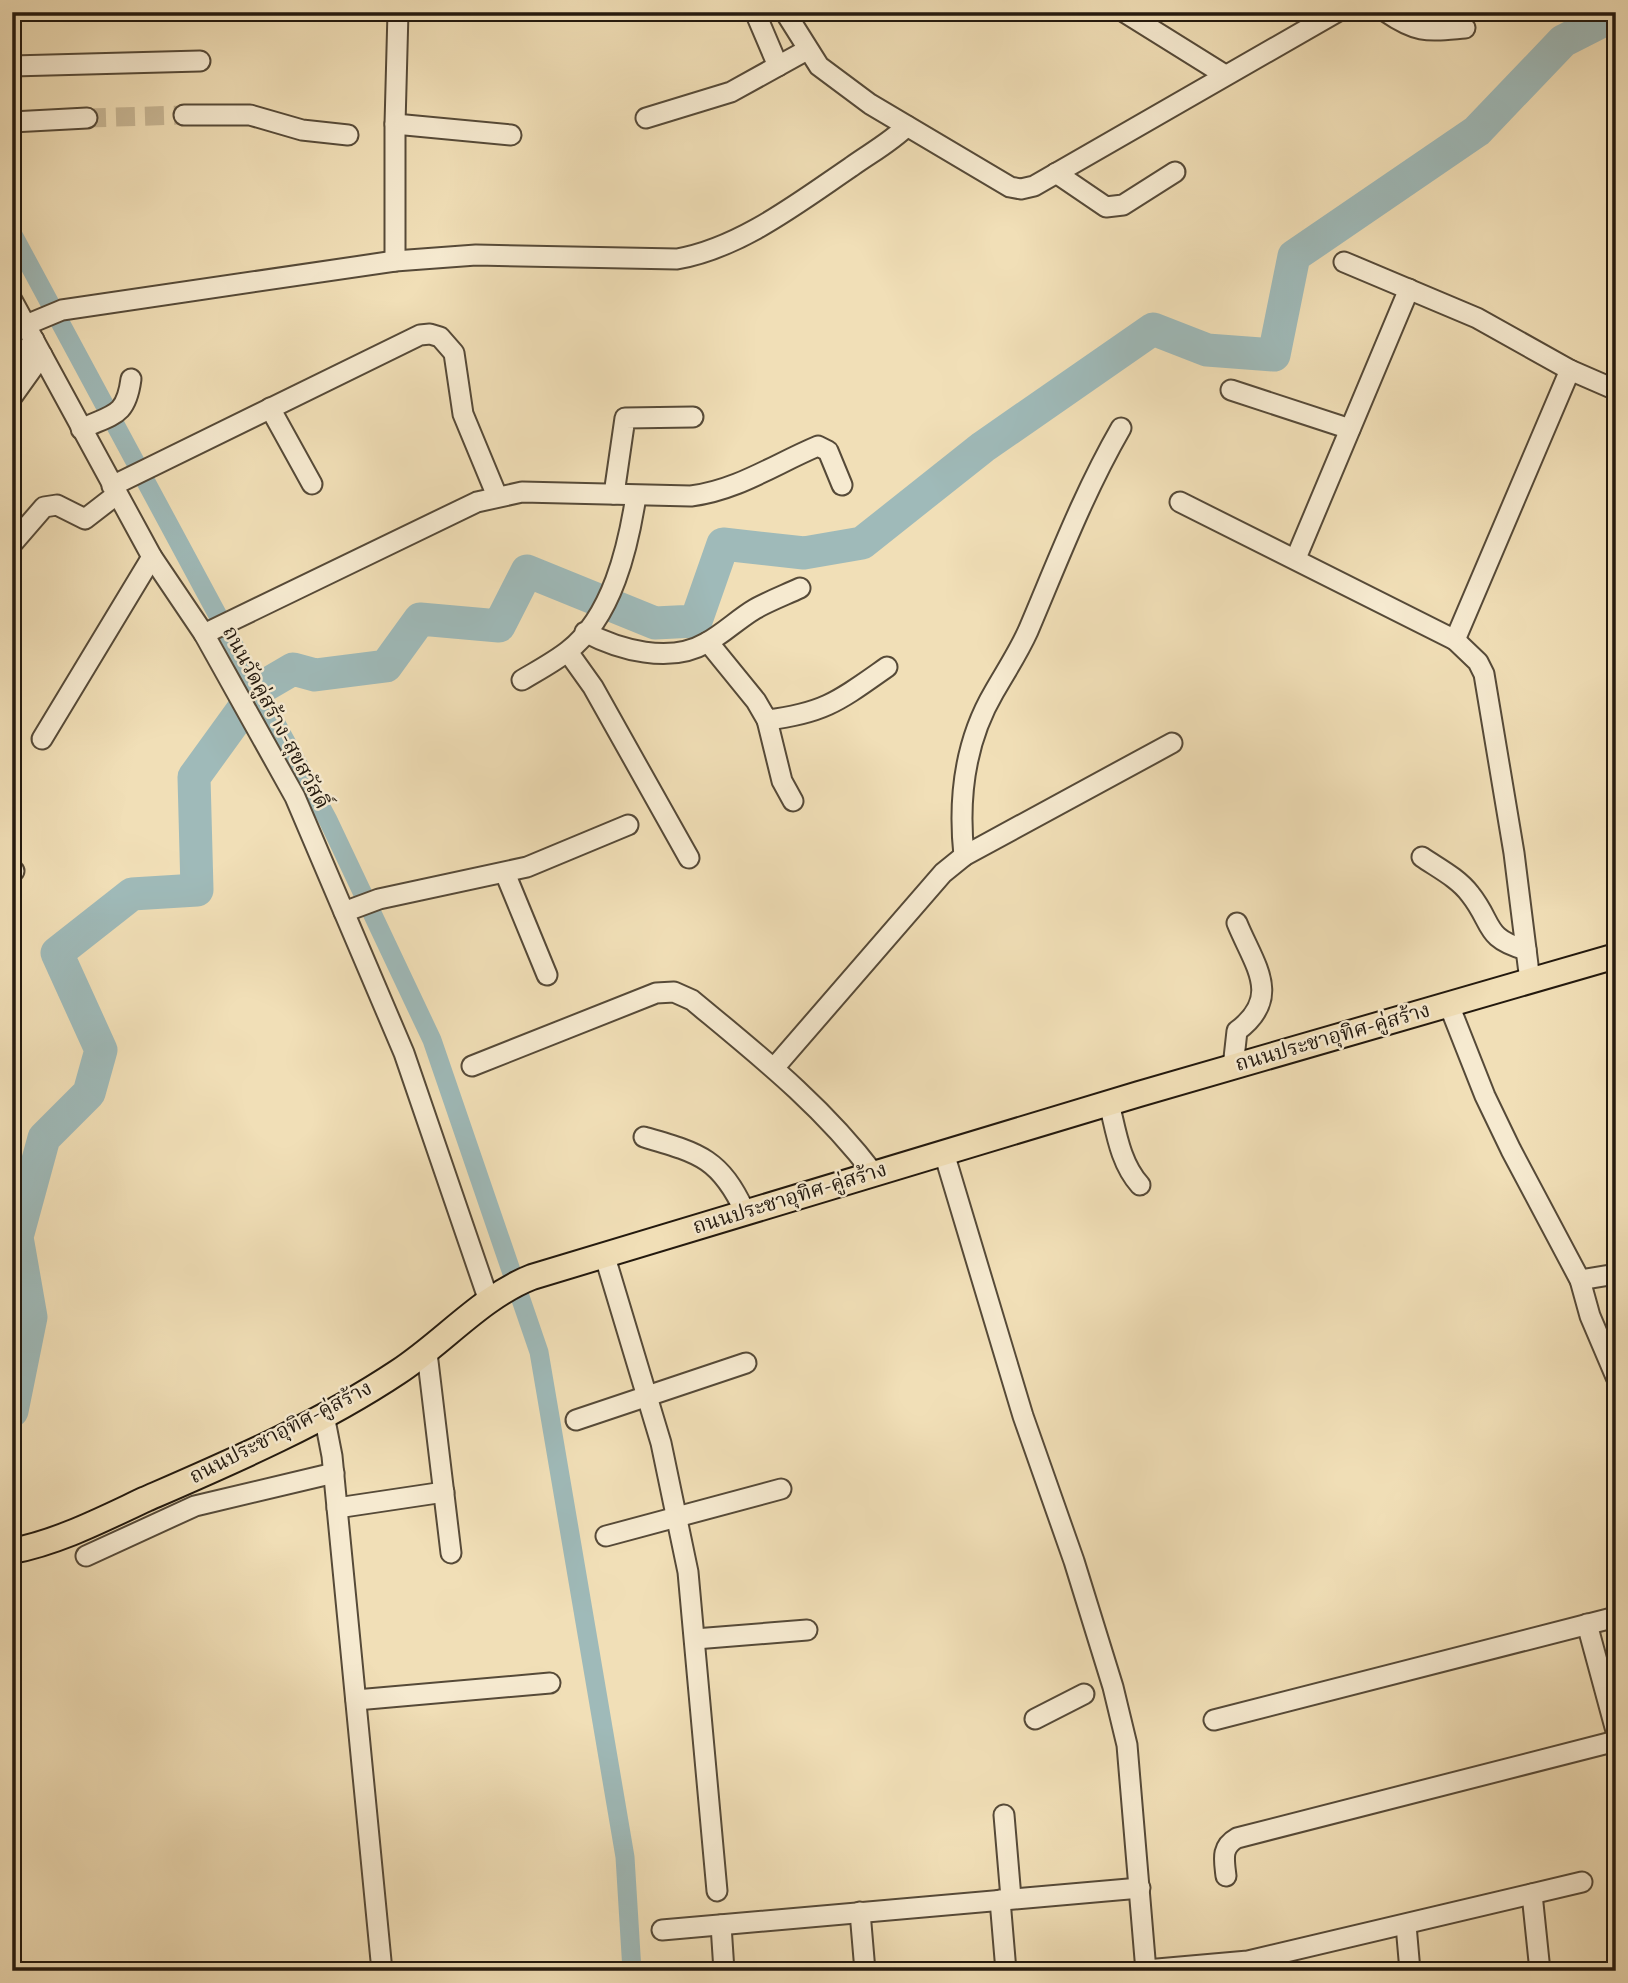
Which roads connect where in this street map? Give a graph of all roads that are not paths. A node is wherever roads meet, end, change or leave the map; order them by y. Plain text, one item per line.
1 (398, 12) edge
2 (755, 12) edge
3 (785, 12) edge
4 (1124, 12) edge
5 (1337, 12) edge
6 (1386, 12) edge
7 (1465, 28) dead end
8 (807, 50) junction
9 (200, 61) dead end
10 (12, 66) edge
11 (778, 66) junction
12 (1226, 75) junction
13 (184, 115) tunnel mouth
14 (87, 118) tunnel mouth
15 (646, 118) dead end
16 (12, 122) edge
17 (395, 124) junction
18 (907, 126) junction
19 (348, 135) dead end
20 (511, 135) dead end
21 (1174, 172) dead end
22 (1056, 173) junction
23 (395, 261) junction
24 (1344, 262) dead end
25 (1409, 289) junction
26 (12, 300) edge
27 (34, 340) junction
28 (12, 370) edge
29 (1570, 370) junction
30 (131, 379) dead end
31 (1231, 390) dead end
32 (1616, 390) edge
33 (12, 397) edge
34 (270, 408) junction
35 (694, 417) dead end
36 (97, 423) junction
37 (1121, 428) dead end
38 (1350, 429) junction
39 (125, 481) junction
40 (312, 484) dead end
41 (842, 485) dead end
42 (614, 494) junction
43 (497, 496) junction
44 (636, 496) junction
45 (1180, 502) dead end
46 (12, 544) edge
47 (152, 557) junction
48 (1296, 558) junction
49 (800, 588) dead end
50 (586, 632) junction
51 (204, 634) junction
52 (1455, 640) junction
53 (708, 642) junction
54 (568, 652) junction
55 (887, 667) dead end
56 (522, 680) dead end
57 (767, 720) junction
58 (42, 739) dead end
59 (1172, 743) dead end
60 (793, 801) dead end
61 (628, 825) dead end
62 (964, 856) junction
63 (1422, 857) dead end
64 (689, 858) dead end
65 (505, 873) junction
66 (352, 909) junction
67 (1237, 923) dead end
68 (1526, 950) junction
69 (1616, 956) edge
70 (547, 975) dead end
71 (1530, 981) junction
72 (1449, 1005) junction
73 (472, 1066) dead end
74 (1233, 1067) junction
75 (774, 1068) junction
76 (1109, 1103) junction
77 (644, 1137) dead end
78 (944, 1153) junction
79 (874, 1174) junction
80 (1140, 1185) dead end
81 (744, 1212) junction
82 (605, 1257) junction
83 (1616, 1274) edge
84 (1580, 1280) junction
85 (498, 1294) junction
86 (427, 1353) junction
87 (746, 1363) dead end
88 (1616, 1377) edge
89 (646, 1395) junction
90 (324, 1415) junction
91 (576, 1420) dead end
92 (334, 1473) junction
93 (781, 1489) dead end
94 (444, 1492) junction
95 (337, 1508) junction
96 (676, 1515) junction
97 (606, 1536) dead end
98 (12, 1551) edge
99 (451, 1553) dead end
100 (86, 1556) dead end
101 (1616, 1617) edge
102 (1587, 1624) junction
103 (807, 1630) dead end
104 (695, 1639) junction
105 (550, 1683) dead end
106 (1112, 1683) junction
107 (356, 1700) junction
108 (1035, 1719) dead end
109 (1214, 1720) dead end
110 (1616, 1731) edge
111 (1616, 1741) edge
112 (1004, 1815) dead end
113 (1226, 1876) dead end
114 (1582, 1882) dead end
115 (1140, 1888) junction
116 (718, 1891) dead end
117 (1532, 1895) junction
118 (1006, 1899) junction
119 (860, 1912) junction
120 (721, 1925) junction
121 (1406, 1925) junction
122 (662, 1930) dead end
123 (1283, 1962) edge
124 (1146, 1970) edge
125 (382, 1971) edge
126 (724, 1971) edge
127 (865, 1971) edge
128 (1006, 1971) edge
129 (1410, 1971) edge
130 (1540, 1971) edge

1 - 17 street
2 - 11 street
3 - 8 street
4 - 12 street
5 - 12 street
6 - 7 street
8 - 11 street
8 - 18 street
9 - 10 street
11 - 15 street
12 - 22 street
13 - 19 street
14 - 16 street
17 - 20 street
17 - 23 street
18 - 22 street
18 - 23 street
21 - 22 street
23 - 27 street
24 - 25 street
25 - 29 street
25 - 38 street
26 - 27 street, ถนนวัดคู่สร้าง-สุขสวัสดิ์
27 - 28 street
27 - 33 street
27 - 36 street, ถนนวัดคู่สร้าง-สุขสวัสดิ์
29 - 32 street
29 - 52 street
30 - 36 street
31 - 38 street
34 - 39 street
34 - 40 street
34 - 43 street
35 - 42 street
36 - 39 street, ถนนวัดคู่สร้าง-สุขสวัสดิ์
37 - 62 street
38 - 48 street
39 - 46 street
39 - 47 street, ถนนวัดคู่สร้าง-สุขสวัสดิ์
41 - 44 street
42 - 43 street
42 - 44 street
43 - 51 street
44 - 50 street
45 - 48 street
47 - 51 street, ถนนวัดคู่สร้าง-สุขสวัสดิ์
47 - 58 street
48 - 52 street
49 - 53 street
50 - 53 street
50 - 54 street
51 - 66 street, ถนนวัดคู่สร้าง-สุขสวัสดิ์
52 - 68 street
53 - 57 street
54 - 56 street
54 - 64 street
55 - 57 street
57 - 60 street
59 - 62 street
61 - 65 street
62 - 75 street
63 - 68 street
65 - 66 street
65 - 70 street
66 - 85 street, ถนนวัดคู่สร้าง-สุขสวัสดิ์
67 - 74 street
68 - 71 street
69 - 71 main road, ถนนประชาอุทิศ-คู่สร้าง
71 - 72 main road, ถนนประชาอุทิศ-คู่สร้าง
72 - 74 main road, ถนนประชาอุทิศ-คู่สร้าง
72 - 84 street
73 - 75 street
74 - 76 main road, ถนนประชาอุทิศ-คู่สร้าง
75 - 79 street
76 - 78 main road, ถนนประชาอุทิศ-คู่สร้าง
76 - 80 street
77 - 81 street
78 - 79 main road, ถนนประชาอุทิศ-คู่สร้าง
78 - 106 street
79 - 81 main road, ถนนประชาอุทิศ-คู่สร้าง
81 - 82 main road, ถนนประชาอุทิศ-คู่สร้าง
82 - 85 main road, ถนนประชาอุทิศ-คู่สร้าง
82 - 89 street
83 - 84 street
84 - 88 street
85 - 86 main road, ถนนประชาอุทิศ-คู่สร้าง
86 - 90 main road, ถนนประชาอุทิศ-คู่สร้าง
86 - 94 street
87 - 89 street
89 - 91 street
89 - 96 street
90 - 92 street
90 - 98 main road, ถนนประชาอุทิศ-คู่สร้าง
92 - 95 street
92 - 100 street
93 - 96 street
94 - 95 street
94 - 99 street
95 - 107 street
96 - 97 street
96 - 104 street
101 - 102 street
102 - 109 street
102 - 110 street
103 - 104 street
104 - 116 street
105 - 107 street
106 - 108 street
106 - 115 street
107 - 125 street
111 - 113 street
112 - 118 street
114 - 117 street
115 - 118 street
115 - 124 street
117 - 121 street
117 - 130 street
118 - 119 street
118 - 128 street
119 - 120 street
119 - 127 street
120 - 122 street
120 - 126 street
121 - 123 street
121 - 129 street
123 - 124 street

